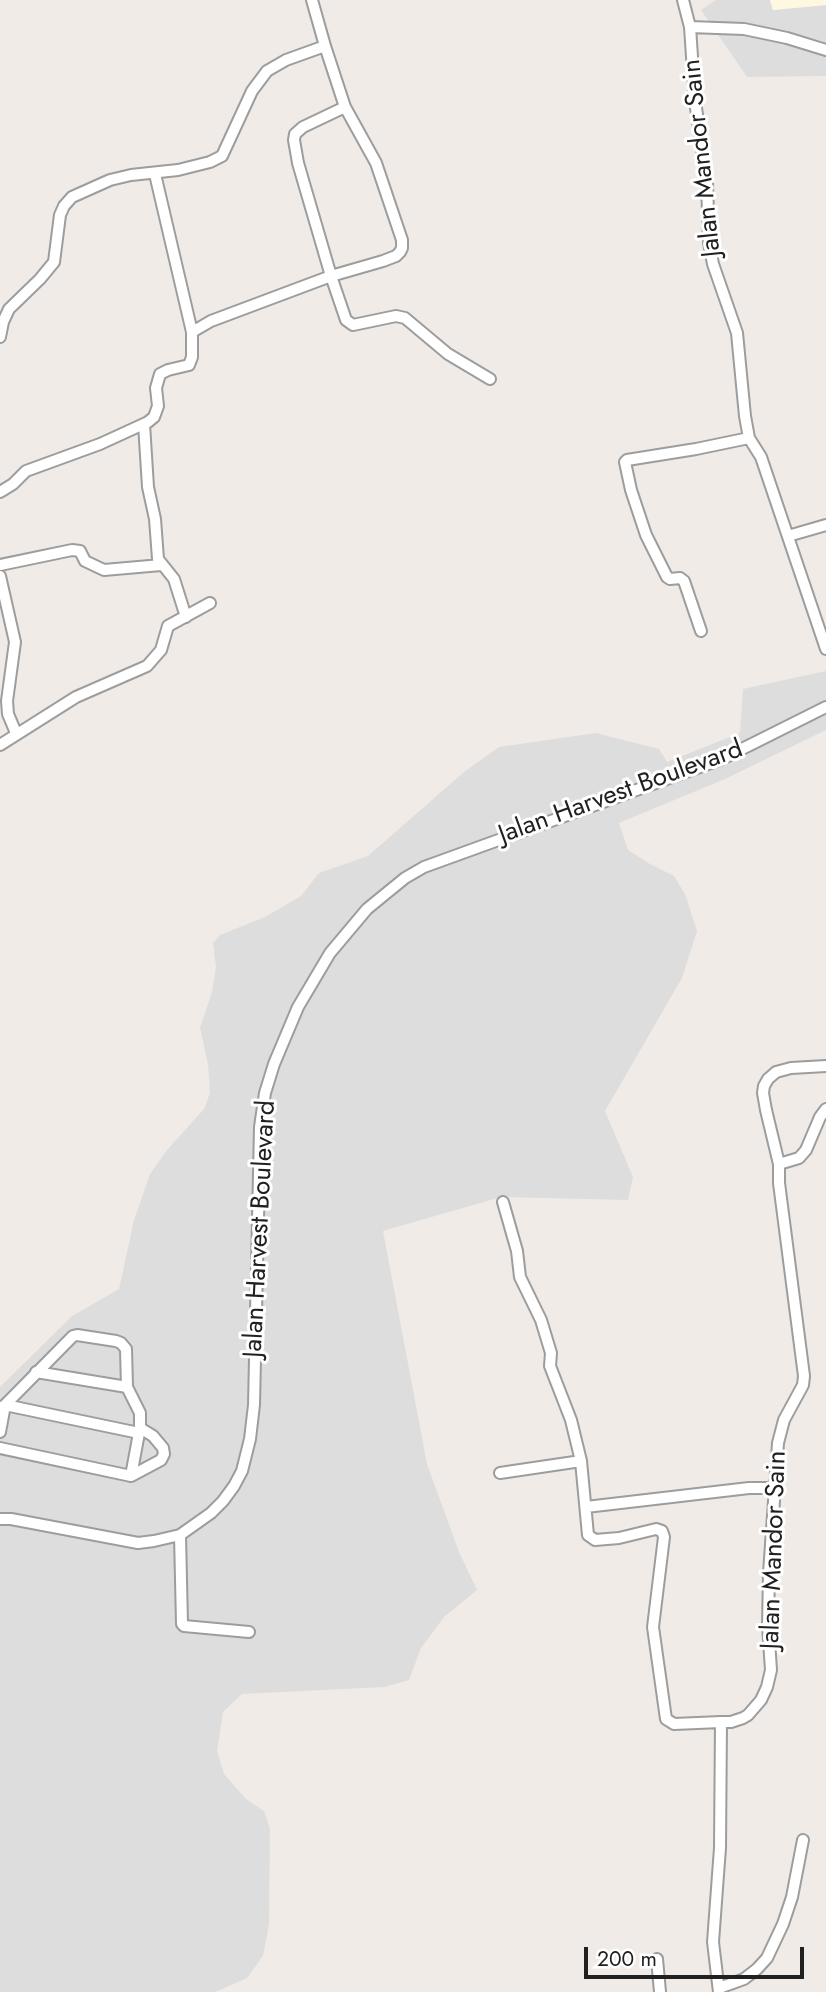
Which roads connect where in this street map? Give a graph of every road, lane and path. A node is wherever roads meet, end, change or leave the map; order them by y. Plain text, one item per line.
1 (312, 0) edge
2 (683, 0) edge
3 (690, 27) junction
4 (325, 47) junction
5 (826, 50) edge
6 (345, 107) junction
7 (155, 173) junction
8 (331, 276) junction
9 (192, 332) junction
10 (0, 337) edge
11 (490, 379) dead end
12 (144, 424) junction
13 (749, 438) junction
14 (0, 492) edge
15 (826, 525) edge
16 (788, 536) junction
17 (0, 565) edge
18 (162, 565) junction
19 (0, 576) edge
20 (210, 603) dead end
21 (186, 617) junction
22 (701, 631) dead end
23 (826, 649) edge
24 (826, 707) edge
25 (16, 733) junction
26 (0, 744) edge
27 (826, 1066) edge
28 (826, 1109) edge
29 (779, 1164) junction
30 (503, 1202) dead end
31 (36, 1372) junction
32 (127, 1387) junction
33 (3, 1406) edge
34 (139, 1430) junction
35 (0, 1432) edge
36 (0, 1448) edge
37 (581, 1461) junction
38 (500, 1473) dead end
39 (131, 1476) junction
40 (774, 1488) junction
41 (586, 1507) junction
42 (0, 1519) edge
43 (180, 1535) junction
44 (249, 1632) dead end
45 (721, 1722) junction
46 (803, 1840) dead end
47 (657, 1959) dead end
48 (719, 1990) edge
49 (660, 1992) edge

1 - 4 street
2 - 3 street, Jalan Mandor Sain
3 - 5 street
3 - 13 street, Jalan Mandor Sain
4 - 6 street
4 - 7 street
6 - 8 street
6 - 8 street
7 - 9 street
7 - 10 street
8 - 9 street
8 - 11 street
9 - 12 street
12 - 14 street
12 - 18 street
13 - 16 street, Jalan Mandor Sain
13 - 22 street
15 - 16 street
16 - 23 street, Jalan Mandor Sain
17 - 18 street
18 - 21 street
19 - 25 street
20 - 21 street
21 - 25 street
24 - 43 street, Jalan Harvest Boulevard
25 - 26 street
27 - 29 street, Jalan Mandor Sain
28 - 29 street
29 - 40 street, Jalan Mandor Sain
30 - 37 street
31 - 32 street
31 - 32 street
31 - 33 street
32 - 34 street
33 - 34 street
33 - 35 street
34 - 39 street
34 - 39 street
36 - 39 street
37 - 38 street
37 - 41 street
40 - 41 street
40 - 45 street, Jalan Mandor Sain
41 - 45 street, Jalan Mandor Sain
42 - 43 street, Jalan Harvest Boulevard
43 - 44 street
45 - 48 street
46 - 48 street
47 - 49 street

